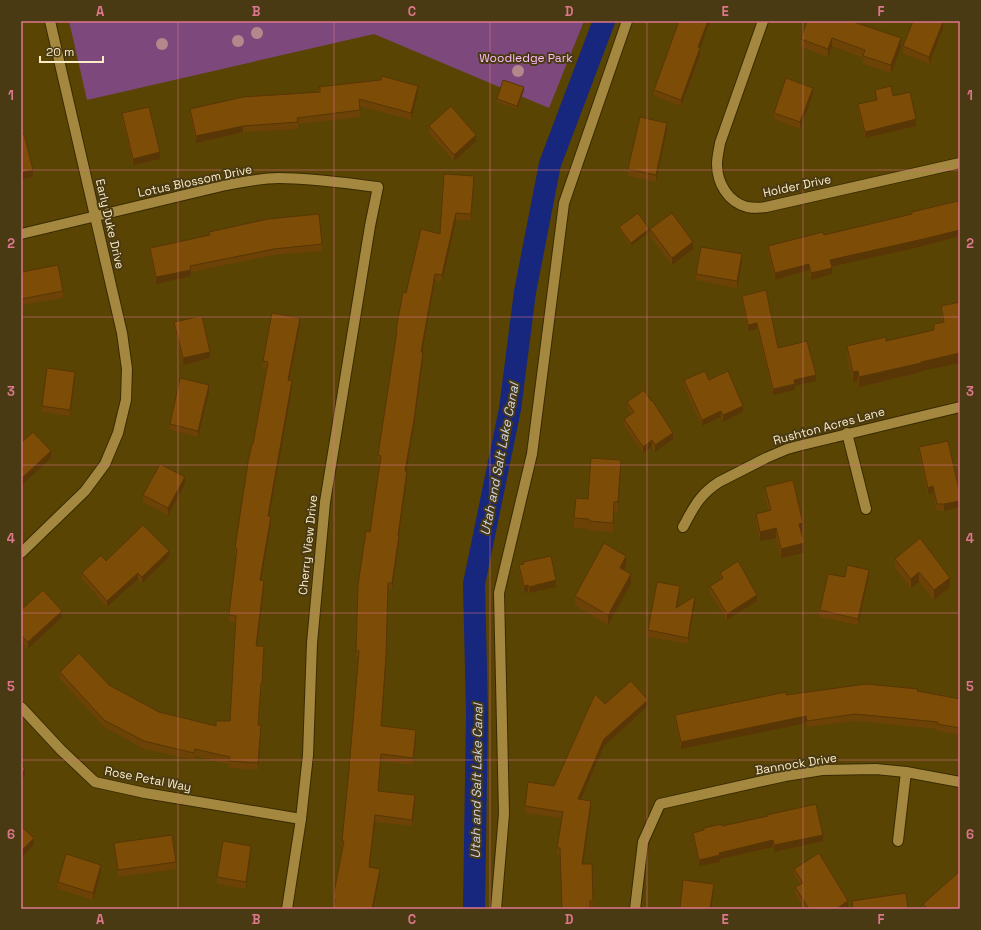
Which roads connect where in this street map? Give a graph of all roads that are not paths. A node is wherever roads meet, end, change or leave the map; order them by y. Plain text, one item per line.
1 (50, 21) edge
2 (627, 21) edge
3 (763, 21) edge
4 (960, 163) edge
5 (378, 187) joint
6 (95, 216) junction
7 (21, 234) edge
8 (960, 407) edge
9 (847, 434) junction
10 (866, 509) dead end
11 (683, 526) dead end
12 (21, 553) edge
13 (21, 707) edge
14 (906, 772) junction
15 (960, 782) edge
16 (301, 819) junction
17 (898, 841) dead end
18 (287, 909) edge
19 (496, 909) edge
20 (635, 909) edge

1 - 6 street, Early Duke Drive
2 - 19 street
3 - 4 street, Holder Drive
5 - 6 street, Lotus Blossom Drive
5 - 16 street, Cherry View Drive
6 - 7 street, Lotus Blossom Drive
6 - 12 street, Early Duke Drive
8 - 9 street, Rushton Acres Lane
9 - 10 street
9 - 11 street, Rushton Acres Lane
13 - 16 street, Rose Petal Way
14 - 15 street, Bannock Drive
14 - 17 street
14 - 20 street, Bannock Drive
16 - 18 street, Cherry View Drive

